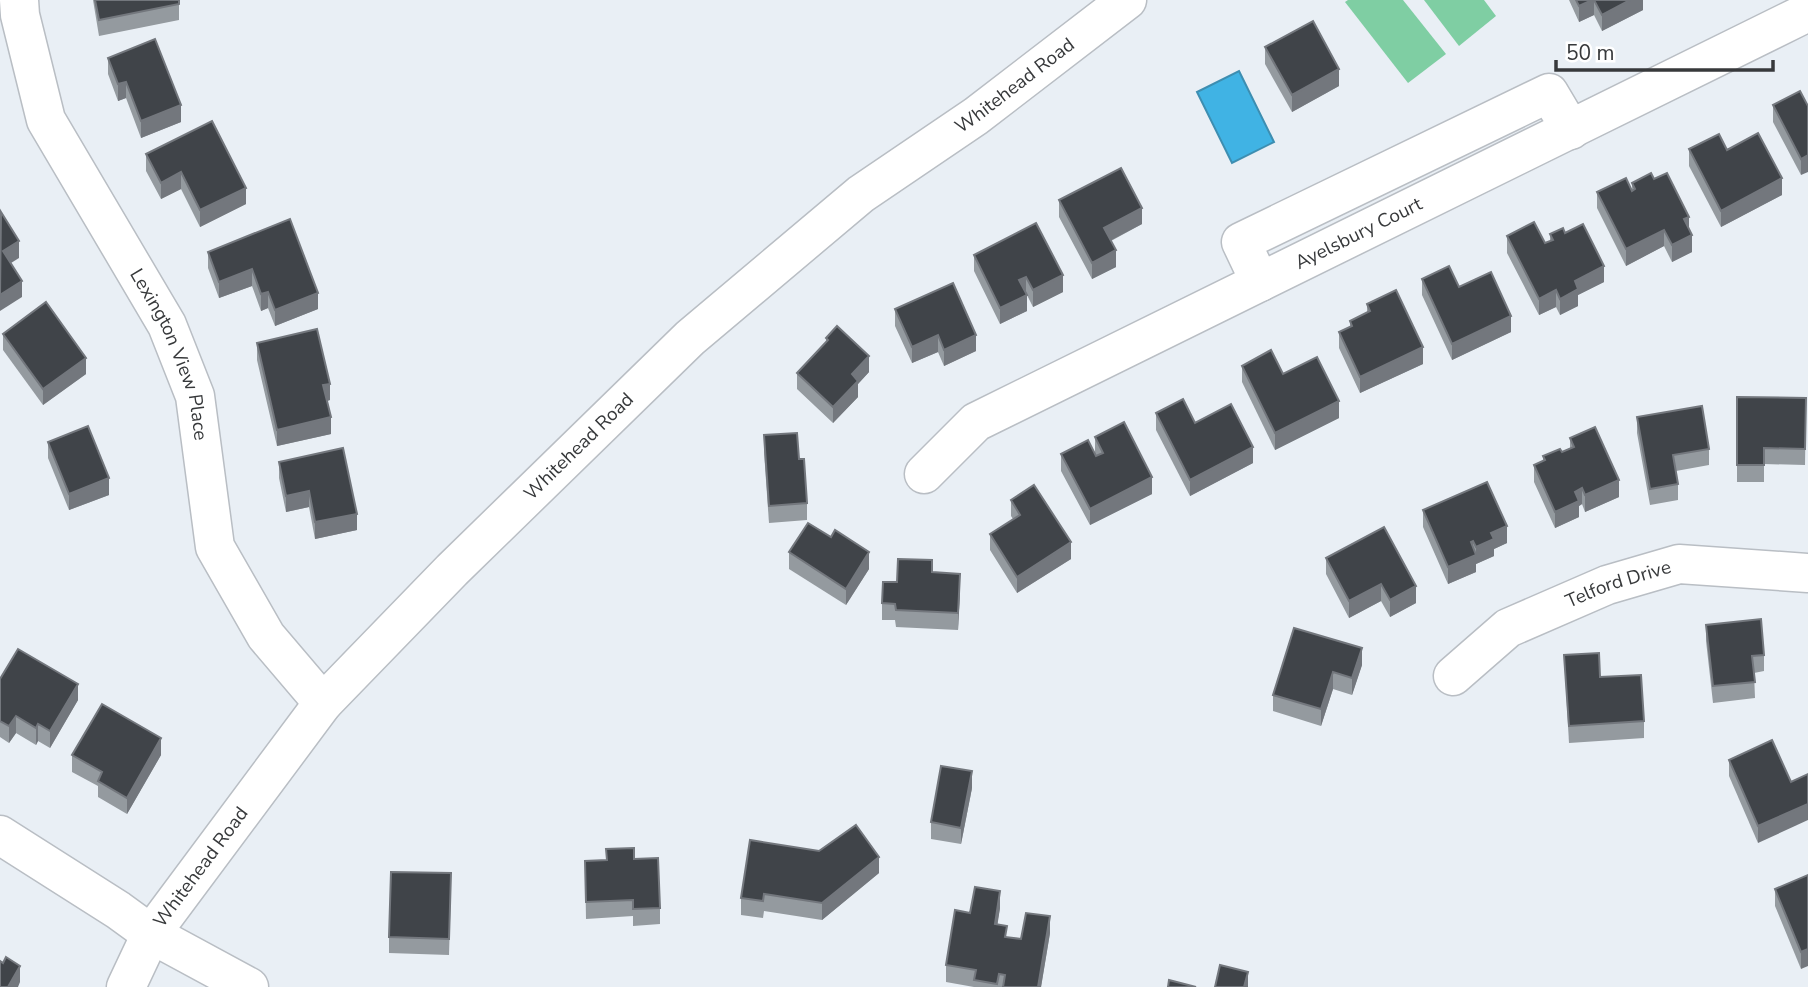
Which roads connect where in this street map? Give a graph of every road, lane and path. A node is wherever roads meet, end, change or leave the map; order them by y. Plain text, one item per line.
1 (1127, 0) edge
2 (1802, 9) edge
3 (13, 11) edge
4 (924, 474) dead end
5 (1808, 573) edge
6 (1453, 676) dead end
7 (323, 703) junction
8 (0, 835) edge
9 (151, 934) junction
10 (126, 987) edge
11 (248, 987) edge

1 - 7 street, Whitehead Road
2 - 4 street, Ayelsbury Court
3 - 7 street, Lexington View Place
5 - 6 street, Telford Drive
7 - 9 street, Whitehead Road
8 - 9 street
9 - 10 street, Whitehead Road
9 - 11 street

